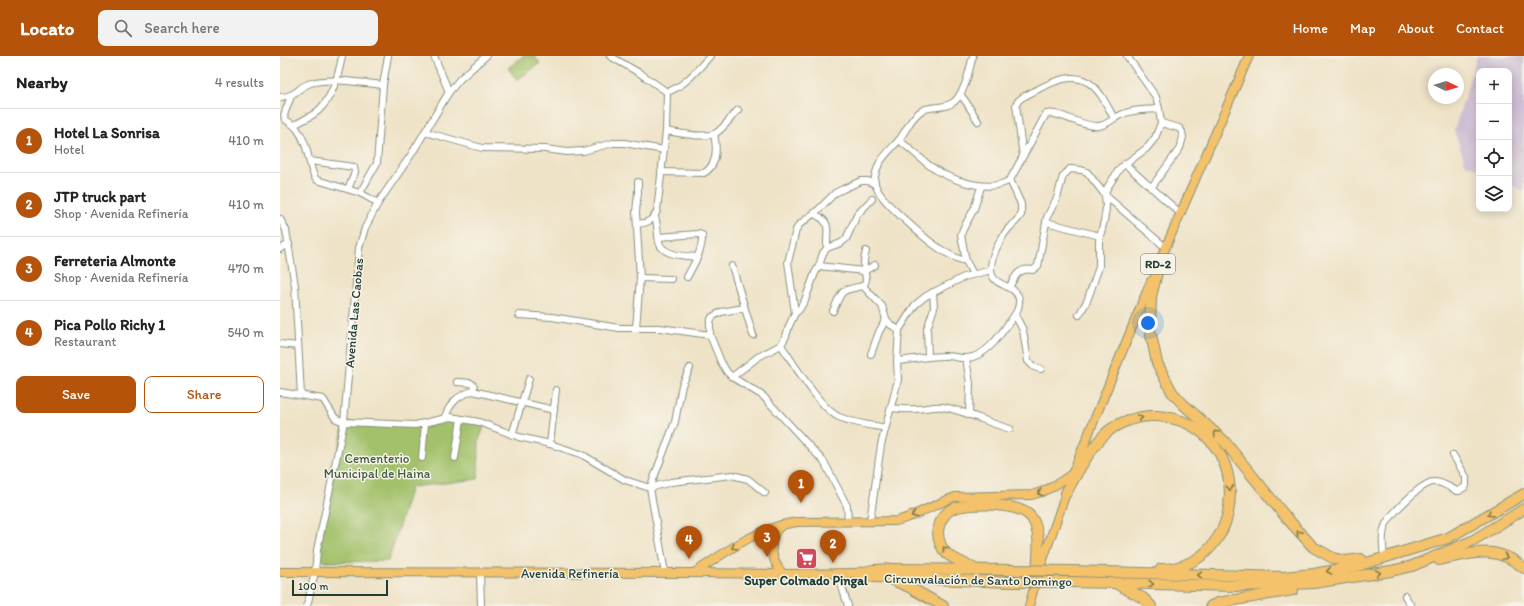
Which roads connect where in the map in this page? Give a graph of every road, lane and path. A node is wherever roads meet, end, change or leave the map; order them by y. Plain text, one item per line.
1 (342, 56) edge
2 (388, 56) edge
3 (434, 56) edge
4 (486, 56) edge
5 (610, 56) edge
6 (710, 56) edge
7 (972, 56) edge
8 (1127, 56) edge
9 (1249, 56) edge
10 (336, 81) junction
11 (383, 86) junction
12 (449, 92) junction
13 (667, 92) junction
14 (960, 94) junction
15 (291, 96) junction
16 (280, 97) edge
17 (1160, 109) junction
18 (738, 110) dead end
19 (1114, 118) junction
20 (978, 121) dead end
21 (1161, 123) junction
22 (294, 125) junction
23 (666, 131) junction
24 (425, 132) junction
25 (714, 134) junction
26 (899, 140) junction
27 (664, 150) junction
28 (1023, 156) junction
29 (310, 161) junction
30 (1125, 164) junction
31 (661, 172) junction
32 (1010, 180) junction
33 (638, 182) dead end
34 (875, 184) junction
35 (981, 187) junction
36 (1151, 188) junction
37 (348, 189) junction
38 (360, 193) junction
39 (1105, 195) junction
40 (872, 198) dead end
41 (378, 203) junction
42 (1180, 213) junction
43 (814, 214) junction
44 (655, 217) junction
45 (280, 219) edge
46 (1046, 222) junction
47 (637, 224) junction
48 (1100, 236) junction
49 (659, 237) junction
50 (289, 244) junction
51 (1165, 247) junction
52 (827, 248) junction
53 (280, 250) edge
54 (866, 251) dead end
55 (698, 257) junction
56 (1160, 260) junction
57 (966, 261) junction
58 (875, 265) dead end
59 (732, 266) dead end
60 (819, 266) junction
61 (991, 270) junction
62 (864, 271) junction
63 (973, 274) junction
64 (687, 277) dead end
65 (640, 278) junction
66 (671, 279) dead end
67 (863, 286) junction
68 (1009, 288) junction
69 (933, 292) junction
70 (744, 308) junction
71 (833, 311) dead end
72 (796, 313) junction
73 (519, 315) dead end
74 (1015, 315) junction
75 (1079, 315) dead end
76 (886, 319) junction
77 (636, 328) junction
78 (899, 330) junction
79 (753, 335) dead end
80 (710, 336) junction
81 (280, 344) edge
82 (781, 345) junction
83 (298, 346) junction
84 (871, 354) dead end
85 (928, 357) junction
86 (966, 358) junction
87 (897, 361) junction
88 (690, 368) dead end
89 (1041, 370) dead end
90 (732, 377) junction
91 (529, 379) dead end
92 (457, 382) dead end
93 (556, 390) dead end
94 (473, 391) junction
95 (280, 392) edge
96 (301, 395) junction
97 (521, 402) junction
98 (891, 408) junction
99 (554, 410) junction
100 (969, 415) junction
101 (445, 417) junction
102 (461, 419) junction
103 (344, 422) junction
104 (424, 423) junction
105 (885, 428) junction
106 (1010, 429) dead end
107 (512, 435) junction
108 (550, 444) junction
109 (1453, 455) dead end
110 (422, 458) dead end
111 (455, 458) dead end
112 (1073, 473) junction
113 (650, 488) junction
114 (765, 493) dead end
115 (1066, 493) junction
116 (1521, 495) edge
117 (1524, 509) edge
118 (848, 521) junction
119 (870, 521) junction
120 (782, 524) junction
121 (1384, 558) junction
122 (1412, 566) junction
123 (1524, 568) edge
124 (977, 570) junction
125 (280, 572) edge
126 (315, 572) junction
127 (480, 572) junction
128 (665, 573) junction
129 (694, 573) junction
130 (859, 573) junction
131 (1126, 573) junction
132 (783, 574) junction
133 (838, 574) junction
134 (1037, 577) junction
135 (886, 578) junction
136 (1113, 582) junction
137 (1314, 583) junction
138 (1405, 596) dead end
139 (939, 605) edge
140 (307, 606) edge
141 (481, 606) edge
142 (848, 606) edge
143 (1029, 606) edge
144 (1151, 606) edge
145 (1211, 606) edge
146 (1412, 606) edge

1 - 10 street
2 - 11 street
3 - 12 street
4 - 12 street, Avenida Las Caobas
5 - 13 street
6 - 13 street
7 - 14 street
8 - 17 street
9 - 42 main road, RD-2
10 - 11 street
10 - 15 street
10 - 22 street
11 - 38 street
12 - 24 street, Avenida Las Caobas
13 - 23 street
14 - 20 street
14 - 26 street
15 - 16 street
15 - 22 street
17 - 19 street
17 - 21 street
18 - 25 street
19 - 28 street
19 - 28 street
21 - 30 street
21 - 36 street
22 - 29 street
23 - 25 street
23 - 27 street
24 - 27 street
24 - 41 street, Avenida Las Caobas
25 - 31 street
26 - 34 street
26 - 35 street
27 - 31 street
28 - 32 street
29 - 37 street
29 - 37 street
30 - 36 street
30 - 39 street
31 - 44 street
32 - 35 street
32 - 61 street
33 - 47 street
34 - 43 street
34 - 57 street
35 - 57 street
36 - 42 street
37 - 38 street
38 - 41 street
39 - 46 street
39 - 48 street
39 - 51 street
40 - 52 street
41 - 103 street, Avenida Las Caobas
42 - 51 main road, RD-2
43 - 52 street
43 - 72 street
44 - 47 street
44 - 49 street
45 - 50 street
46 - 48 street
46 - 68 street
47 - 65 street
48 - 75 street
49 - 55 street
49 - 55 street
50 - 53 street
50 - 83 street
51 - 56 main road, RD-2
52 - 60 street
54 - 62 street
55 - 64 street
56 - 112 main road, RD-2
121 -> 56 highway
57 - 63 street
58 - 62 street
59 - 70 street
60 - 62 street
60 - 72 street
61 - 63 street
61 - 68 street
62 - 67 street
63 - 69 street
65 - 66 street
65 - 77 street
67 - 71 street
67 - 76 street
68 - 74 street
69 - 78 street
69 - 85 street
70 - 79 street
70 - 80 street
72 - 82 street
73 - 77 street
74 - 86 street
74 - 89 street
76 - 78 street
76 - 84 street
77 - 80 street
78 - 87 street
80 - 90 street
81 - 83 street
82 - 90 street
82 - 105 street
83 - 96 street
85 - 86 street
85 - 87 street
86 - 100 street
87 - 98 street
88 - 113 street
90 - 118 street
91 - 97 street
92 - 94 street
93 - 99 street
94 - 97 street
94 - 101 street
95 - 96 street
96 - 103 street
97 - 99 street
97 - 107 street
98 - 100 street
98 - 105 street
99 - 108 street
100 - 106 street
101 - 102 street
101 - 104 street
102 - 107 street
102 - 111 street
103 - 104 street
103 - 126 street, Avenida Las Caobas
104 - 110 street
105 - 119 street
107 - 108 street
108 - 113 street
109 - 121 street
112 - 115 main road, RD-2
112 -> 119 main road
113 - 114 street
113 - 128 street
115 -> 131 highway
115 - 134 main road, RD-2
116 -> 121 highway, Circunvalación de Santo Domingo
117 - 122 highway, Circunvalación de Santo Domingo
118 - 119 main road
118 - 120 main road
120 -> 129 main road
120 - 132 main road
121 -> 131 highway, Circunvalación de Santo Domingo
122 -> 123 highway
137 -> 122 highway, Circunvalación de Santo Domingo
124 - 130 highway, Circunvalación de Santo Domingo
124 - 131 highway, Circunvalación de Santo Domingo, bridge
124 -> 134 highway
125 - 126 main road, Avenida Refinería
126 - 127 main road, Avenida Refinería
126 - 140 street, Avenida Las Caobas
127 - 128 main road, Avenida Refinería
127 - 141 street
128 - 129 main road, Avenida Refinería
129 - 132 main road, Avenida Refinería
130 - 133 main road, Avenida Refinería
130 - 135 highway, Circunvalación de Santo Domingo
132 - 133 main road, Avenida Refinería
133 - 142 street
134 - 143 main road, RD-2
135 - 136 highway, Circunvalación de Santo Domingo, bridge
135 - 139 highway
136 -> 137 highway, Circunvalación de Santo Domingo
136 - 144 highway
137 - 145 highway
138 - 146 street

